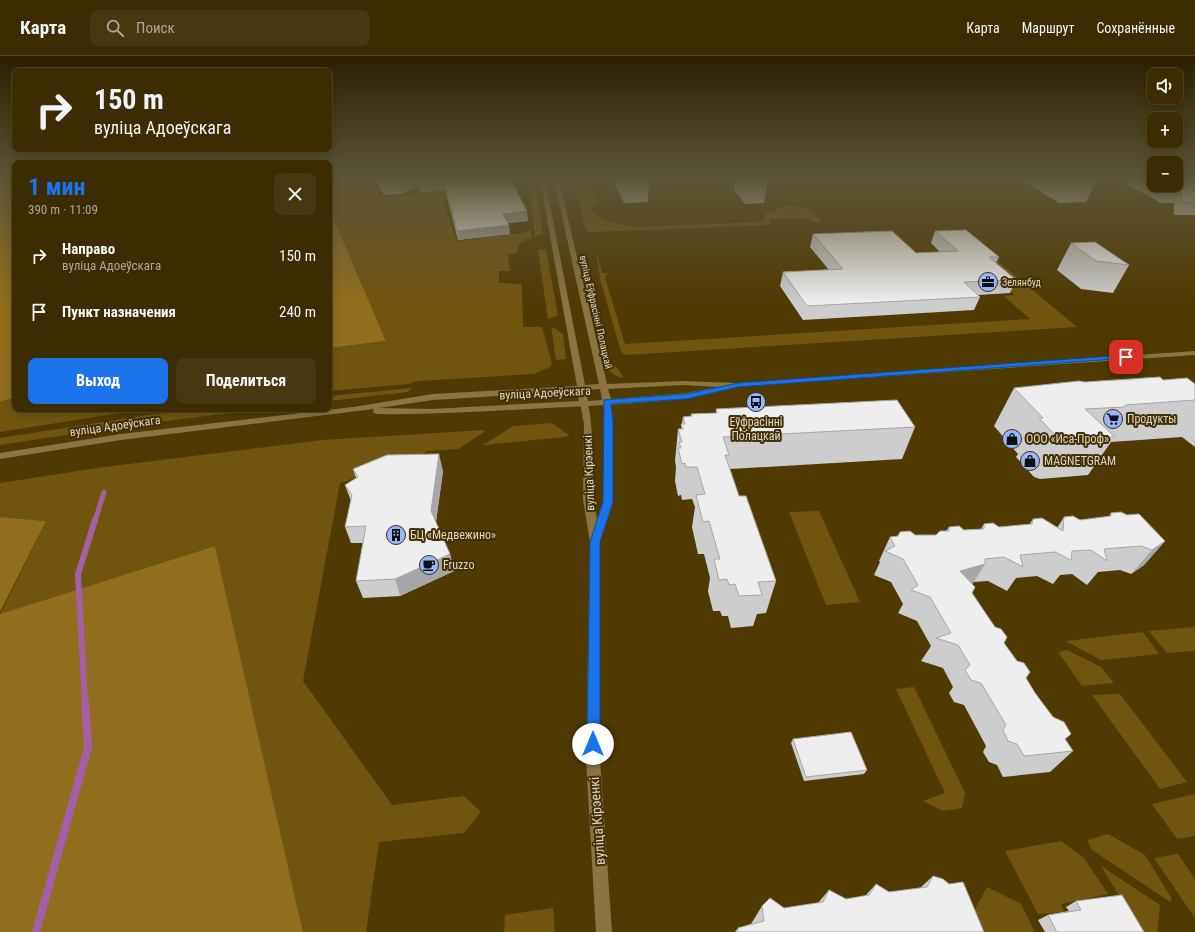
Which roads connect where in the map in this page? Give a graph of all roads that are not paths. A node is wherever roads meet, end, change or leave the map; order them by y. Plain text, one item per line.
1 (550, 221) edge
2 (566, 221) edge
3 (1195, 353) edge
4 (738, 385) junction
5 (604, 386) junction
6 (581, 388) junction
7 (607, 402) junction
8 (584, 403) junction
9 (353, 410) junction
10 (0, 456) edge
11 (595, 542) junction
12 (604, 932) edge

1 - 6 main road
2 - 5 main road, вуліца Еўфрасінні Полацкай
3 - 4 main road, вуліца Адоеўскага
4 - 5 main road, вуліца Адоеўскага
4 - 7 main road, вуліца Адоеўскага
5 - 6 main road, вуліца Адоеўскага
5 - 7 main road, вуліца Еўфрасінні Полацкай
6 - 8 main road
6 - 9 main road, вуліца Адоеўскага
7 - 8 main road, вуліца Адоеўскага
7 - 11 main road, вуліца Кірэенкі
8 - 9 main road, вуліца Адоеўскага
8 - 11 main road, вуліца Кірэенкі
9 - 10 main road, вуліца Адоеўскага
11 - 12 main road, вуліца Кірэенкі

